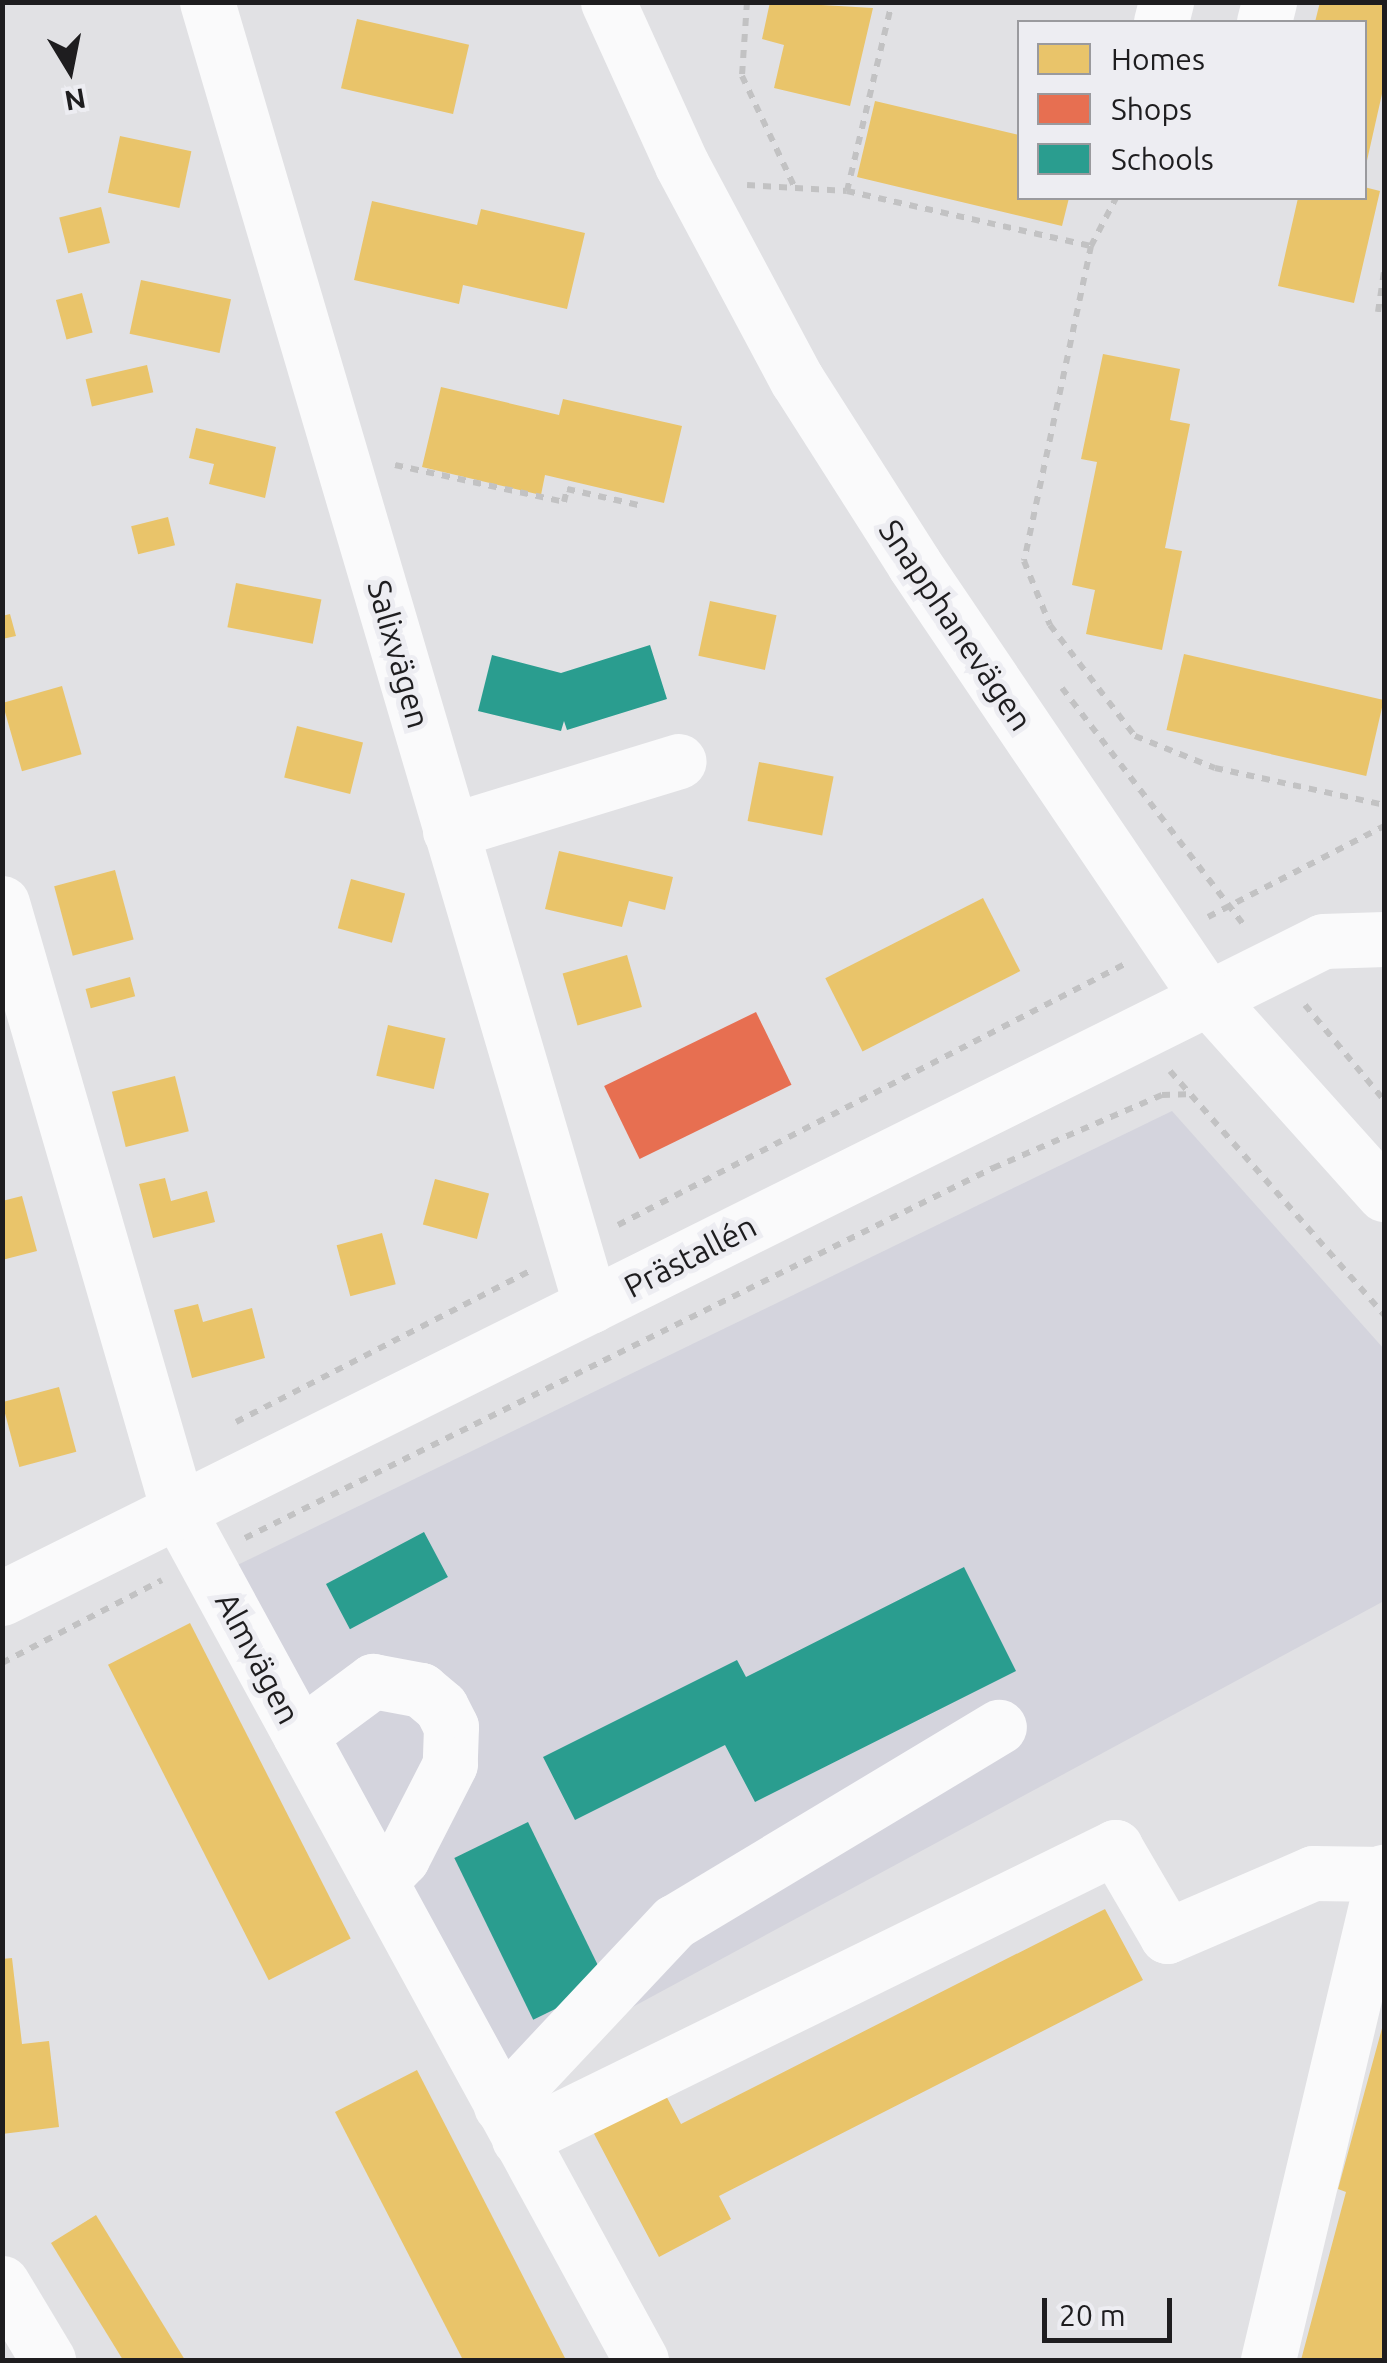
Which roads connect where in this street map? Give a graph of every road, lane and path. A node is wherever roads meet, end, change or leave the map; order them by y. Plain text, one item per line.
1 (207, 2) edge
2 (608, 2) edge
3 (747, 2) edge
4 (892, 2) edge
5 (738, 168) dead end
6 (746, 185) junction
7 (795, 188) junction
8 (847, 191) junction
9 (1115, 200) edge
10 (754, 201) dead end
11 (1091, 246) junction
12 (1384, 272) edge
13 (1378, 312) dead end
14 (340, 455) junction
15 (638, 505) dead end
16 (1059, 684) dead end
17 (680, 762) dead end
18 (1384, 805) edge
19 (1384, 826) edge
20 (450, 831) junction
21 (2, 903) edge
22 (1229, 905) junction
23 (1384, 939) edge
24 (1169, 940) junction
25 (1272, 965) junction
26 (1099, 979) dead end
27 (1207, 997) junction
28 (1384, 1100) edge
29 (1384, 1194) edge
30 (591, 1306) junction
31 (1384, 1315) edge
32 (192, 1535) junction
33 (2, 1598) edge
34 (2, 1663) edge
35 (999, 1727) dead end
36 (300, 1734) junction
37 (1384, 1873) edge
38 (380, 1881) junction
39 (510, 2123) junction
40 (2, 2283) edge
41 (48, 2360) edge
42 (641, 2360) edge
43 (1268, 2360) edge

1 - 14 street, Salixvägen
2 - 24 street, Snapphanevägen
3 - 7 path
4 - 8 path
5 - 6 path
6 - 7 path
6 - 10 path
7 - 8 path
8 - 11 path
9 - 11 path
11 - 18 path
12 - 13 path
14 - 15 path
14 - 20 street, Salixvägen
16 - 22 path
17 - 20 street
19 - 22 path
20 - 30 street, Salixvägen
21 - 32 street, Almvägen
22 - 24 path
22 - 25 path
23 - 25 street, Prästallén
24 - 26 path
24 - 27 street, Snapphanevägen
25 - 27 street, Prästallén
25 - 28 path
27 - 29 street, Snapphanevägen
27 - 30 street, Prästallén
30 - 32 street, Prästallén
31 - 32 path
32 - 33 street, Prästallén
32 - 34 path
32 - 36 street, Almvägen
35 - 39 street
36 - 38 street, Almvägen
36 - 38 street
37 - 39 street
37 - 43 street
38 - 39 street, Almvägen
39 - 42 street, Almvägen
40 - 41 street

